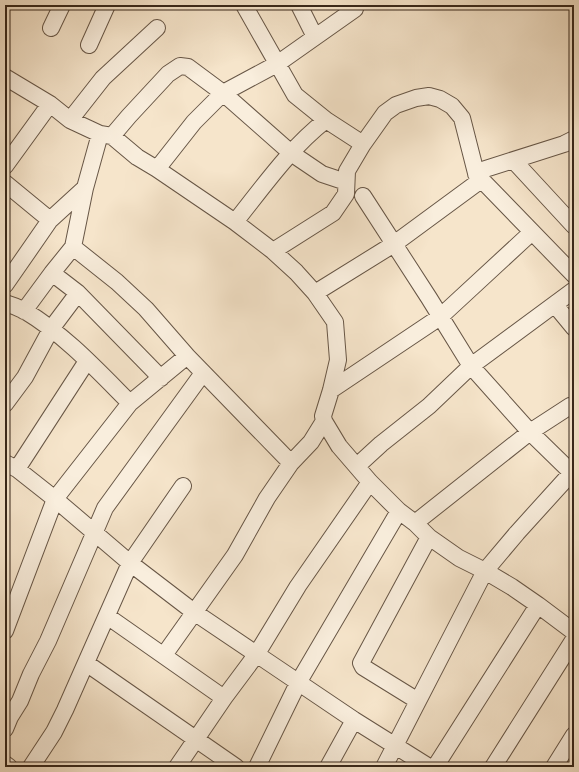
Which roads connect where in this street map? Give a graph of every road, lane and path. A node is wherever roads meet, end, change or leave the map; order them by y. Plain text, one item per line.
1 (62, 5) edge
2 (106, 5) edge
3 (244, 5) edge
4 (299, 5) edge
5 (355, 9) dead end
6 (51, 28) dead end
7 (157, 28) dead end
8 (315, 37) junction
9 (89, 45) dead end
10 (277, 64) junction
11 (5, 78) edge
12 (223, 93) junction
13 (50, 104) junction
14 (70, 120) junction
15 (326, 120) junction
16 (106, 135) junction
17 (363, 144) junction
18 (570, 146) edge
19 (291, 153) junction
20 (514, 161) junction
21 (5, 166) edge
22 (157, 169) junction
23 (479, 177) junction
24 (346, 182) junction
25 (5, 184) edge
26 (86, 188) junction
27 (362, 196) dead end
28 (50, 220) junction
29 (234, 222) junction
30 (574, 226) edge
31 (532, 232) junction
32 (394, 244) junction
33 (73, 247) junction
34 (273, 251) junction
35 (52, 273) junction
36 (574, 275) edge
37 (6, 282) edge
38 (574, 290) edge
39 (78, 293) junction
40 (315, 293) junction
41 (5, 303) edge
42 (555, 305) junction
43 (24, 311) junction
44 (440, 317) junction
45 (574, 328) edge
46 (51, 329) junction
47 (187, 356) junction
48 (87, 361) junction
49 (471, 366) junction
50 (203, 373) junction
51 (161, 378) junction
52 (331, 390) junction
53 (130, 403) junction
54 (5, 404) edge
55 (570, 406) dead end
56 (324, 421) junction
57 (530, 432) junction
58 (291, 463) junction
59 (11, 466) edge
60 (357, 466) junction
61 (573, 471) edge
62 (370, 482) junction
63 (183, 486) dead end
64 (55, 499) junction
65 (399, 511) junction
66 (415, 523) junction
67 (94, 533) junction
68 (429, 537) junction
69 (130, 563) junction
70 (485, 571) junction
71 (538, 605) junction
72 (194, 612) junction
73 (107, 616) junction
74 (572, 630) edge
75 (5, 632) edge
76 (256, 655) junction
77 (164, 656) junction
78 (86, 663) junction
79 (298, 683) junction
80 (224, 698) junction
81 (418, 701) junction
82 (7, 719) edge
83 (354, 720) junction
84 (574, 736) edge
85 (196, 739) junction
86 (395, 746) junction
87 (5, 764) edge
88 (9, 767) edge
89 (31, 767) edge
90 (177, 767) edge
91 (236, 767) edge
92 (256, 767) edge
93 (328, 767) edge
94 (384, 767) edge
95 (429, 767) edge
96 (435, 767) edge
97 (493, 767) edge
98 (554, 767) edge

1 - 6 street
2 - 9 street
3 - 10 street
4 - 8 street
5 - 8 street
7 - 14 street
8 - 10 street
10 - 12 street
10 - 15 street
11 - 13 street
12 - 16 street
12 - 19 street
12 - 22 street
13 - 14 street
13 - 21 street
14 - 16 street
15 - 17 street
15 - 19 street
16 - 22 street
16 - 26 street
17 - 23 street
17 - 24 street
18 - 20 street
19 - 24 street
19 - 29 street
20 - 23 street
20 - 30 street
22 - 29 street
23 - 31 street
23 - 32 street
24 - 34 street
25 - 28 street
26 - 28 street
26 - 33 street
27 - 32 street
28 - 37 street
29 - 34 street
31 - 36 street
31 - 44 street
32 - 40 street
32 - 44 street
33 - 35 street
33 - 47 street
34 - 40 street
35 - 39 street
35 - 43 street
38 - 42 street
39 - 46 street
39 - 51 street
40 - 52 street
41 - 43 street
42 - 45 street
42 - 49 street
43 - 46 street
44 - 49 street
44 - 52 street
46 - 48 street
46 - 54 street
47 - 50 street
47 - 51 street
48 - 53 street
48 - 59 street
49 - 57 street
49 - 60 street
50 - 58 street
50 - 67 street
51 - 53 street
52 - 56 street
53 - 64 street
55 - 57 street
56 - 58 street
56 - 60 street
57 - 61 street
57 - 66 street
58 - 72 street
59 - 64 street
60 - 62 street
61 - 70 street
62 - 65 street
62 - 76 street
63 - 69 street
64 - 67 street
64 - 75 street
65 - 66 street
65 - 79 street
66 - 68 street
67 - 69 street
67 - 82 street
68 - 70 street
68 - 81 street
69 - 72 street
69 - 73 street
70 - 71 street
70 - 81 street
71 - 74 street
71 - 96 street
72 - 76 street
72 - 77 street
73 - 77 street
73 - 78 street
74 - 97 street
76 - 79 street
76 - 80 street
77 - 80 street
78 - 85 street
78 - 89 street
79 - 83 street
79 - 92 street
80 - 85 street
81 - 86 street
83 - 86 street
83 - 93 street
84 - 98 street
85 - 90 street
85 - 91 street
86 - 94 street
86 - 95 street
87 - 88 street

